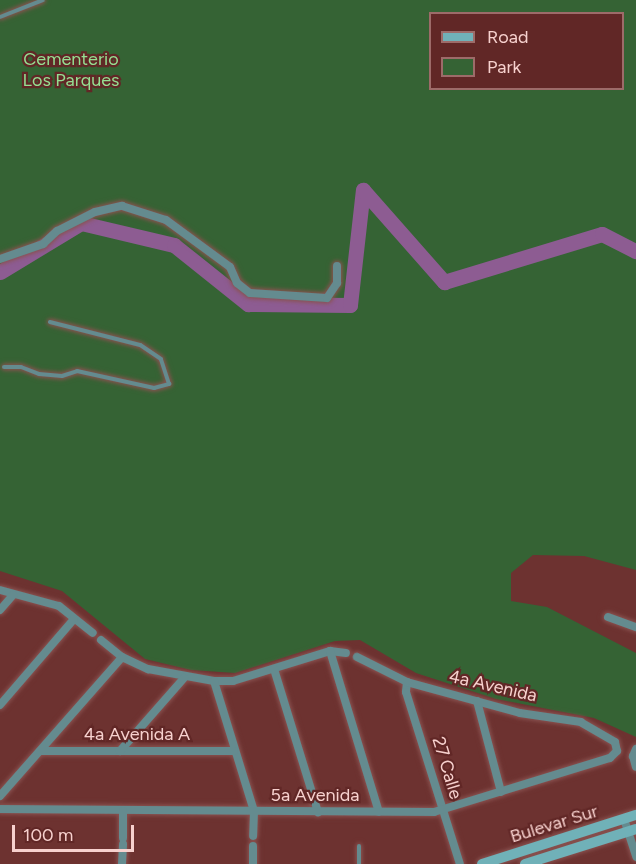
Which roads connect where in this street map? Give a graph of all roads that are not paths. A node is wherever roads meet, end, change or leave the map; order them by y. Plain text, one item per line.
1 (43, 0) edge
2 (0, 17) edge
3 (0, 259) edge
4 (337, 266) dead end
5 (50, 322) dead end
6 (4, 367) dead end
7 (0, 590) edge
8 (13, 594) junction
9 (0, 610) edge
10 (608, 617) dead end
11 (74, 619) junction
12 (636, 627) edge
13 (93, 633) dead end
14 (101, 640) dead end
15 (330, 651) junction
16 (346, 653) dead end
17 (122, 657) junction
18 (357, 657) dead end
19 (274, 669) junction
20 (184, 678) junction
21 (214, 681) junction
22 (407, 682) junction
23 (477, 701) junction
24 (0, 705) edge
25 (617, 748) joint
26 (635, 750) edge
27 (41, 751) junction
28 (120, 751) junction
29 (234, 751) junction
30 (636, 767) edge
31 (501, 792) junction
32 (0, 796) edge
33 (0, 809) edge
34 (443, 810) junction
35 (123, 811) junction
36 (254, 811) junction
37 (318, 812) junction
38 (379, 812) junction
39 (636, 815) edge
40 (624, 819) junction
41 (632, 831) edge
42 (253, 836) dead end
43 (253, 846) dead end
44 (360, 846) dead end
45 (636, 857) edge
46 (122, 864) edge
47 (253, 864) edge
48 (359, 864) edge
49 (460, 864) edge
50 (482, 864) edge
51 (525, 864) edge

1 - 2 lane
3 - 4 street
5 - 6 lane
7 - 8 street
8 - 9 street
8 - 11 street
10 - 12 street
11 - 13 street
11 - 24 street
14 - 17 street
15 - 16 street
15 - 19 street
15 - 38 street
17 - 20 street
17 - 27 street
18 - 22 street, 4a Avenida
19 - 21 street
19 - 37 street
20 - 21 street
20 - 28 street
21 - 29 street
22 - 23 street, 4a Avenida
22 - 34 street, 27 Calle
23 - 25 street, 4a Avenida
23 - 31 street
25 - 31 street, 5a Avenida
26 - 30 street
27 - 28 street, 4a Avenida A
27 - 32 street
28 - 29 street, 4a Avenida A
29 - 36 street
31 - 34 street, 5a Avenida
33 - 35 street, 5a Avenida
34 - 38 street, 5a Avenida
34 - 49 street, 27 Calle
35 - 36 street, 5a Avenida
35 - 46 street
36 - 37 street, 5a Avenida
36 - 42 street
37 - 38 street, 5a Avenida
39 - 40 main road, Bulevar Sur
40 - 41 street
40 - 50 main road, Bulevar Sur
41 - 45 street
41 - 51 main road, Bulevar Sur
43 - 47 street
44 - 48 lane

